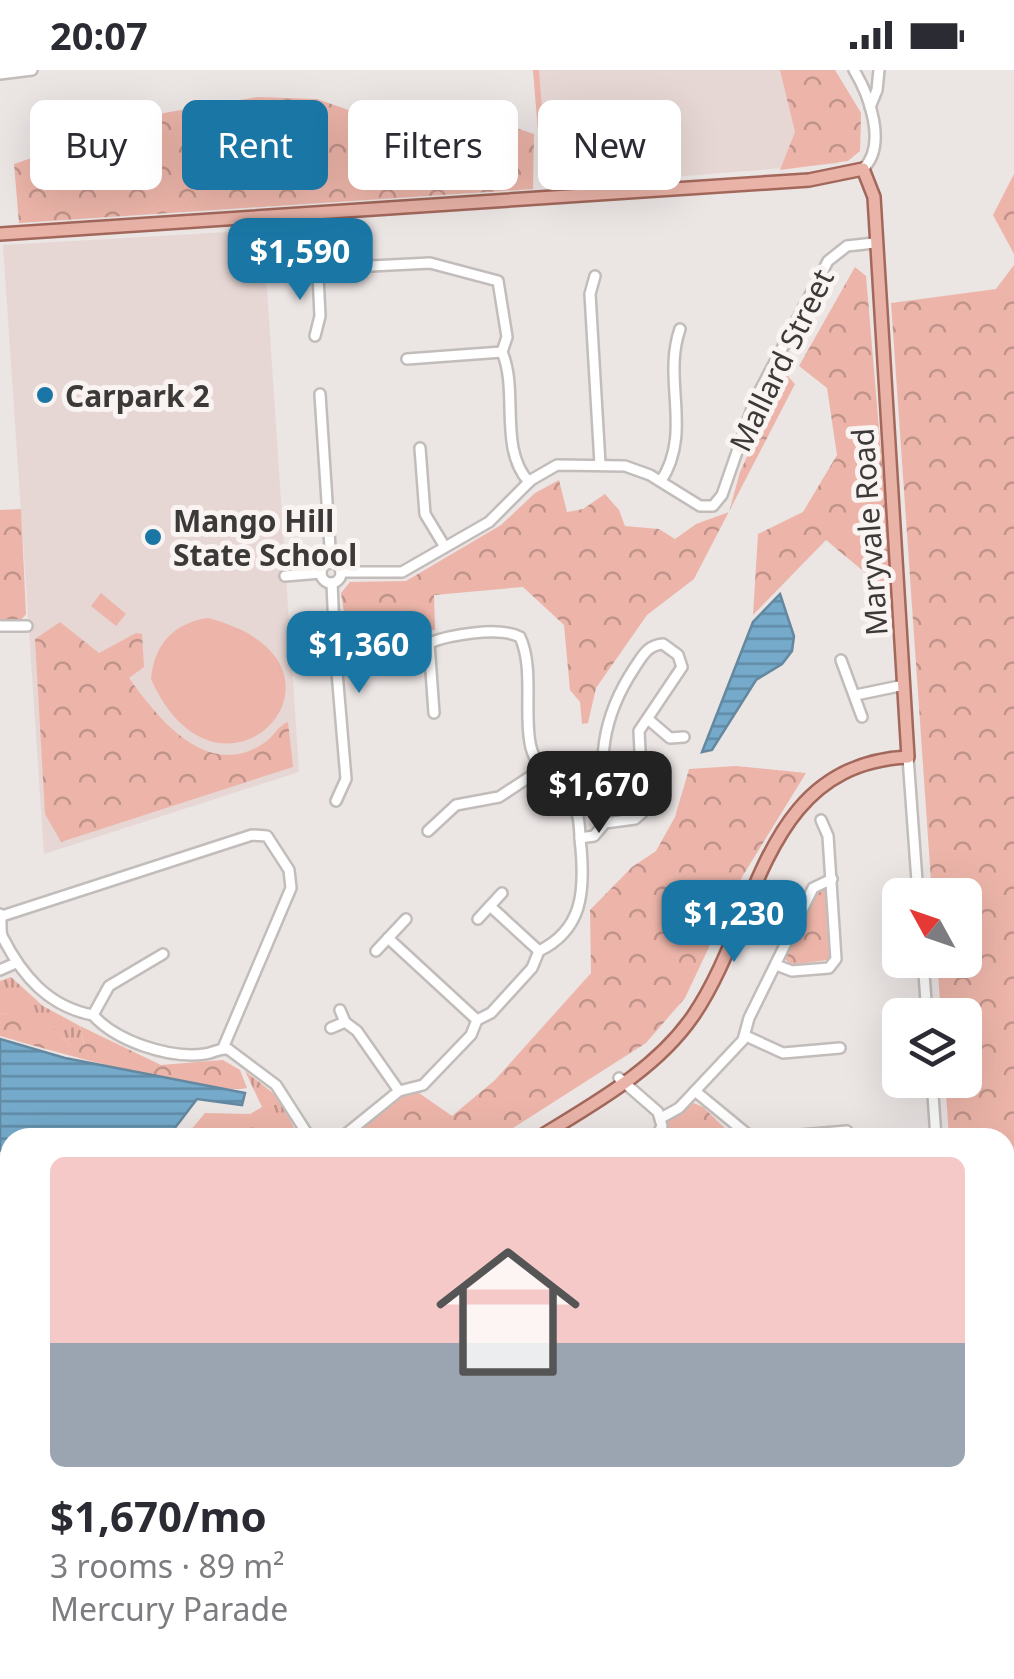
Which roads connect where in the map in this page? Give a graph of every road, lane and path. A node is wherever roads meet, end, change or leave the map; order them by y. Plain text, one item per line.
1 (32, 70) edge
2 (854, 70) edge
3 (879, 70) edge
4 (0, 74) edge
5 (870, 106) junction
6 (863, 168) junction
7 (0, 234) edge
8 (874, 243) junction
9 (265, 273) dead end
10 (318, 274) junction
11 (595, 276) dead end
12 (680, 329) dead end
13 (315, 336) dead end
14 (502, 352) junction
15 (407, 359) dead end
16 (320, 394) dead end
17 (420, 448) dead end
18 (600, 464) junction
19 (529, 482) junction
20 (661, 482) junction
21 (445, 547) junction
22 (331, 562) junction
23 (341, 572) junction
24 (321, 574) junction
25 (285, 576) dead end
26 (332, 583) junction
27 (0, 626) edge
28 (28, 626) dead end
29 (429, 643) junction
30 (341, 644) junction
31 (842, 660) dead end
32 (904, 686) junction
33 (856, 695) junction
34 (434, 713) dead end
35 (862, 718) dead end
36 (648, 720) junction
37 (684, 737) dead end
38 (908, 753) junction
39 (540, 770) junction
40 (336, 801) dead end
41 (821, 820) dead end
42 (604, 823) junction
43 (428, 830) dead end
44 (580, 838) junction
45 (917, 878) edge
46 (832, 879) junction
47 (502, 893) dead end
48 (490, 906) junction
49 (1, 915) edge
50 (406, 918) dead end
51 (478, 919) dead end
52 (388, 938) junction
53 (376, 951) dead end
54 (538, 951) junction
55 (163, 954) dead end
56 (16, 963) junction
57 (776, 965) junction
58 (0, 970) edge
59 (340, 1010) dead end
60 (93, 1014) junction
61 (477, 1020) junction
62 (345, 1022) junction
63 (331, 1028) dead end
64 (746, 1036) junction
65 (224, 1048) junction
66 (840, 1048) dead end
67 (622, 1080) junction
68 (399, 1091) junction
69 (695, 1092) junction
70 (933, 1098) edge
71 (661, 1118) junction
72 (304, 1128) edge
73 (353, 1128) edge
74 (541, 1128) edge
75 (552, 1128) edge
76 (658, 1128) edge
77 (734, 1128) edge
78 (935, 1128) edge
79 (0, 1568) edge
80 (0, 1586) edge

1 - 4 street
2 - 5 street
3 - 5 street
5 - 6 street
6 - 7 main road
6 - 8 main road, Maryvale Road
8 - 20 street, Mallard Street
8 - 32 main road, Maryvale Road
9 - 10 street
10 - 13 street
10 - 14 street
11 - 18 street
12 - 20 street
14 - 15 street
14 - 19 street
16 - 22 street
17 - 21 street
18 - 19 street, Mallard Street
18 - 20 street, Mallard Street
19 - 21 street, Mallard Street
21 - 23 street, Mallard Street
22 - 23 street
22 - 24 street
23 - 26 street
24 - 25 street
24 - 26 street
26 - 30 street
27 - 28 street
29 - 30 street
29 - 34 street
29 - 39 street
30 - 40 street
31 - 33 street
32 - 33 street
32 - 38 main road, Maryvale Road
33 - 35 street
36 - 37 street
36 - 42 street
36 - 42 street
38 - 45 street, Maryvale Road
38 - 67 main road
39 - 43 street
39 - 44 street
41 - 46 street
42 - 44 street
44 - 54 street
46 - 57 street
46 - 57 street
47 - 48 street
48 - 51 street
48 - 54 street
49 - 56 street
49 - 65 street
50 - 52 street
52 - 53 street
52 - 61 street
54 - 61 street
55 - 60 street
56 - 58 street
56 - 60 street
57 - 64 street
59 - 62 street
60 - 65 street
61 - 68 street
62 - 63 street
62 - 68 street
64 - 66 street
64 - 69 street
65 - 72 street
67 - 71 street
67 - 74 main road
67 - 75 main road
68 - 73 street
69 - 71 street
69 - 77 street
70 - 78 street
71 - 76 street
79 - 80 street

